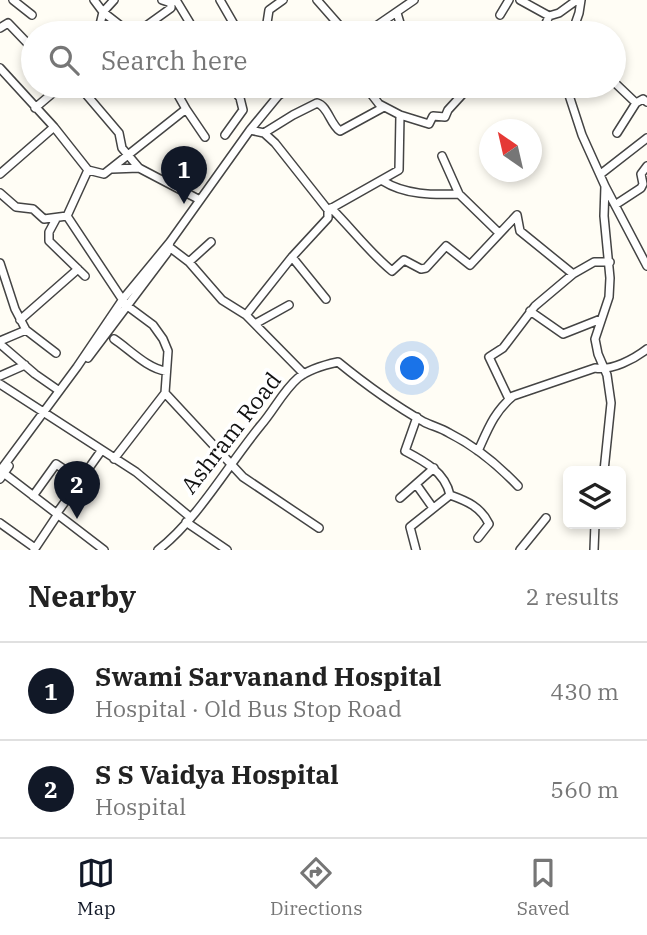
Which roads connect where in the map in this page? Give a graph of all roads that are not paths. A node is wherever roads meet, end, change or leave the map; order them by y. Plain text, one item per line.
1 (13, 0) edge
2 (94, 0) edge
3 (114, 0) edge
4 (162, 0) edge
5 (220, 0) edge
6 (283, 0) edge
7 (317, 0) edge
8 (405, 0) edge
9 (414, 0) edge
10 (509, 0) edge
11 (520, 0) edge
12 (174, 1) edge
13 (579, 1) edge
14 (103, 12) junction
15 (397, 13) junction
16 (32, 15) dead end
17 (500, 15) dead end
18 (549, 16) junction
19 (101, 21) edge
20 (115, 21) edge
21 (153, 21) edge
22 (188, 21) edge
23 (232, 21) edge
24 (267, 21) edge
25 (335, 21) edge
26 (382, 21) edge
27 (383, 21) edge
28 (399, 21) edge
29 (547, 21) edge
30 (576, 21) edge
31 (0, 28) edge
32 (21, 37) edge
33 (0, 68) edge
34 (21, 91) edge
35 (626, 93) edge
36 (27, 98) edge
37 (46, 98) edge
38 (89, 98) edge
39 (180, 98) edge
40 (240, 98) edge
41 (277, 98) edge
42 (376, 98) edge
43 (459, 98) edge
44 (570, 98) edge
45 (647, 102) edge
46 (636, 103) junction
47 (35, 107) junction
48 (384, 107) junction
49 (186, 109) junction
50 (400, 115) junction
51 (54, 127) junction
52 (250, 130) junction
53 (264, 133) junction
54 (617, 133) dead end
55 (225, 135) dead end
56 (205, 137) dead end
57 (647, 138) edge
58 (127, 154) junction
59 (442, 156) dead end
60 (647, 166) edge
61 (139, 167) junction
62 (109, 169) junction
63 (88, 170) junction
64 (601, 173) junction
65 (0, 174) edge
66 (383, 181) junction
67 (606, 186) junction
68 (0, 193) edge
69 (459, 194) junction
70 (200, 200) junction
71 (615, 205) junction
72 (330, 209) junction
73 (67, 216) junction
74 (56, 219) junction
75 (498, 232) junction
76 (211, 242) dead end
77 (169, 245) junction
78 (292, 257) junction
79 (189, 262) junction
80 (610, 262) junction
81 (0, 263) edge
82 (647, 266) edge
83 (78, 269) junction
84 (572, 274) junction
85 (85, 276) dead end
86 (326, 299) dead end
87 (124, 302) junction
88 (289, 305) dead end
89 (530, 311) junction
90 (246, 315) junction
91 (601, 319) junction
92 (20, 320) junction
93 (255, 324) junction
94 (26, 330) junction
95 (114, 339) dead end
96 (0, 343) edge
97 (647, 349) edge
98 (56, 353) dead end
99 (25, 365) junction
100 (603, 369) junction
101 (166, 371) junction
102 (304, 374) junction
103 (0, 376) edge
104 (0, 384) edge
105 (58, 390) junction
106 (165, 393) junction
107 (509, 399) junction
108 (43, 413) junction
109 (417, 417) junction
110 (101, 451) junction
111 (478, 451) junction
112 (114, 459) junction
113 (231, 463) junction
114 (605, 466) edge
115 (434, 468) junction
116 (1, 474) edge
117 (80, 480) junction
118 (416, 484) junction
119 (518, 486) dead end
120 (450, 495) junction
121 (33, 496) junction
122 (401, 498) dead end
123 (433, 508) junction
124 (58, 513) junction
125 (546, 519) dead end
126 (188, 520) junction
127 (0, 523) edge
128 (319, 528) dead end
129 (595, 529) edge
130 (478, 538) dead end
131 (522, 547) edge
132 (34, 549) edge
133 (104, 550) edge
134 (158, 550) edge
135 (227, 550) edge
136 (415, 550) edge
137 (533, 550) edge
138 (594, 550) edge

1 - 16 street
2 - 14 street
3 - 14 street
4 - 12 street
5 - 23 street
6 - 24 street
7 - 25 street
8 - 26 street
9 - 15 street
10 - 17 street
11 - 18 street
12 - 21 street
12 - 22 street
13 - 18 street
13 - 30 street
14 - 19 street
14 - 20 street
15 - 27 street
15 - 28 street
18 - 29 street
31 - 32 street
33 - 34 street
35 - 46 street
36 - 47 street
37 - 47 street
38 - 58 street
39 - 49 street
40 - 55 street
41 - 52 street
42 - 48 street
43 - 50 street
44 - 64 street
45 - 46 street
46 - 54 street
47 - 51 street
48 - 50 street
48 - 53 street
49 - 56 street
49 - 58 street
50 - 66 street
51 - 63 street
51 - 65 street
52 - 53 street
52 - 70 street
53 - 72 street
57 - 64 street
58 - 61 street
58 - 62 street
59 - 69 street
60 - 71 street
61 - 62 street
61 - 70 street
62 - 63 street
63 - 73 street
64 - 67 street
66 - 69 street
66 - 72 street
67 - 71 street
67 - 80 street
68 - 74 street
69 - 75 street
70 - 77 street
71 - 82 street
72 - 75 street
72 - 78 street
73 - 74 street
73 - 87 street
74 - 83 street
75 - 84 street
76 - 79 street
77 - 79 street
77 - 87 street
78 - 86 street
78 - 90 street
79 - 90 street
80 - 84 street
80 - 91 street
81 - 92 street
83 - 85 street
83 - 92 street
84 - 89 street
87 - 101 street
87 - 105 street
87 - 108 street
88 - 93 street
89 - 91 street
89 - 107 street
90 - 93 street
91 - 100 street
92 - 94 street
93 - 102 street
94 - 96 street
94 - 98 street
95 - 101 street
96 - 99 street
97 - 100 street
99 - 103 street
99 - 105 street
100 - 107 street
100 - 114 street
101 - 106 street
102 - 109 street
102 - 113 street, Ashram Road
104 - 108 street
105 - 108 street
106 - 112 street
106 - 113 street
107 - 111 street
108 - 110 street
108 - 116 street
109 - 111 street
109 - 115 street
110 - 112 street
110 - 117 street
111 - 119 street
112 - 126 street
113 - 126 street, Ashram Road
113 - 128 street
115 - 118 street
115 - 120 street
116 - 121 street
117 - 121 street
117 - 124 street
118 - 122 street
118 - 123 street
120 - 123 street
120 - 130 street
121 - 124 street
123 - 136 street
124 - 132 street
124 - 133 street
125 - 131 street
126 - 134 street, Ashram Road
126 - 135 street
127 - 132 street
129 - 138 street
131 - 137 street

